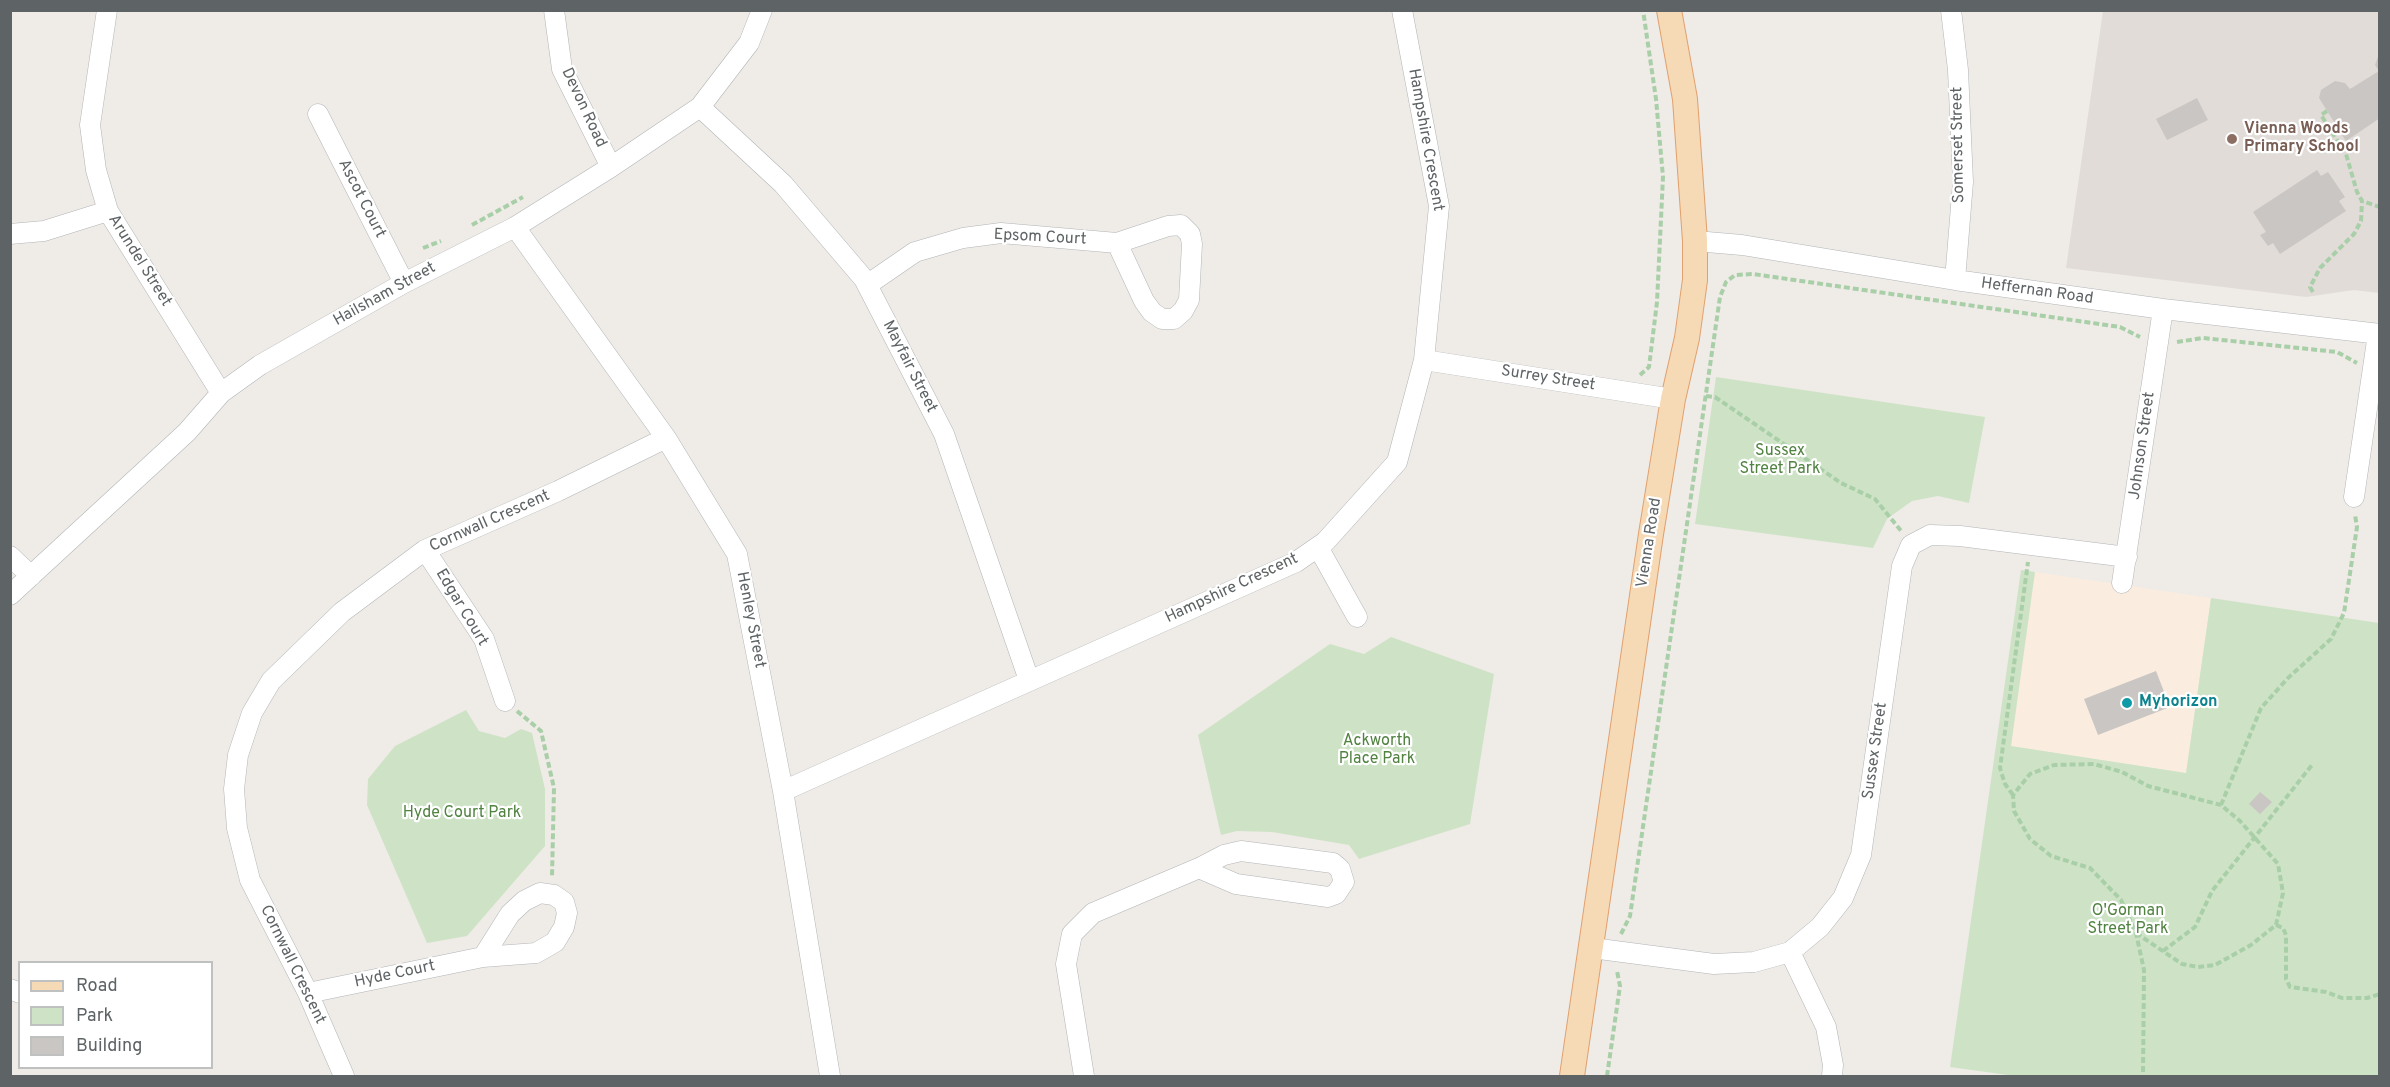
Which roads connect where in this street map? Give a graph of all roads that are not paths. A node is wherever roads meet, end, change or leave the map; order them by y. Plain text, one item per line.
1 (107, 10) edge
2 (554, 10) edge
3 (762, 10) edge
4 (1402, 10) edge
5 (1670, 10) edge
6 (1951, 10) edge
7 (700, 107) junction
8 (318, 114) dead end
9 (611, 167) junction
10 (108, 211) junction
11 (515, 227) junction
12 (10, 234) edge
13 (1695, 241) junction
14 (1117, 243) junction
15 (1955, 280) junction
16 (404, 283) junction
17 (867, 285) junction
18 (2163, 309) junction
19 (2379, 334) edge
20 (1424, 360) junction
21 (221, 393) junction
22 (1673, 399) junction
23 (666, 438) junction
24 (2354, 497) road end
25 (1318, 547) junction
26 (425, 550) junction
27 (10, 556) edge
28 (2127, 557) junction
29 (30, 576) junction
30 (2122, 583) dead end
31 (10, 595) edge
32 (1357, 617) dead end
33 (1029, 680) junction
34 (505, 701) road end
35 (783, 791) junction
36 (1199, 868) junction
37 (1592, 948) junction
38 (1791, 952) junction
39 (483, 957) junction
40 (308, 993) junction
41 (344, 1077) edge
42 (831, 1077) edge
43 (1084, 1077) edge
44 (1572, 1077) edge
45 (1832, 1077) edge

1 - 10 street, Arundel Street
2 - 9 street, Devon Road
3 - 7 street, Hailsham Street
4 - 20 street, Hampshire Crescent
5 - 13 main road, Vienna Road
6 - 15 street, Somerset Street
7 - 9 street, Hailsham Street
7 - 17 street, Mayfair Street
8 - 16 street, Ascot Court
9 - 11 street, Hailsham Street
10 - 12 street
10 - 21 street, Arundel Street
11 - 16 street, Hailsham Street
11 - 23 street, Henley Street
13 - 15 street, Heffernan Road
13 - 22 main road, Vienna Road
14 - 14 street, Epsom Court
14 - 17 street, Epsom Court
15 - 18 street, Heffernan Road
16 - 21 street, Hailsham Street
17 - 33 street, Mayfair Street
18 - 19 street, Heffernan Road
18 - 28 street, Johnson Street
19 - 24 street
20 - 22 street, Surrey Street
20 - 25 street, Hampshire Crescent
21 - 29 street, Hailsham Street
22 - 37 main road, Vienna Road
23 - 26 street, Cornwall Crescent
23 - 35 street, Henley Street
25 - 32 street
25 - 33 street, Hampshire Crescent
26 - 34 street, Edgar Court
26 - 40 street, Cornwall Crescent
27 - 29 street
28 - 30 street, Johnson Street
28 - 38 street, Sussex Street
29 - 31 street, Hailsham Street
33 - 35 street, Hampshire Crescent
35 - 42 street, Henley Street
36 - 36 street
36 - 43 street
37 - 38 street, Sussex Street
37 - 44 main road, Vienna Road
38 - 45 street
39 - 39 street, Hyde Court
39 - 40 street, Hyde Court
40 - 41 street, Cornwall Crescent

